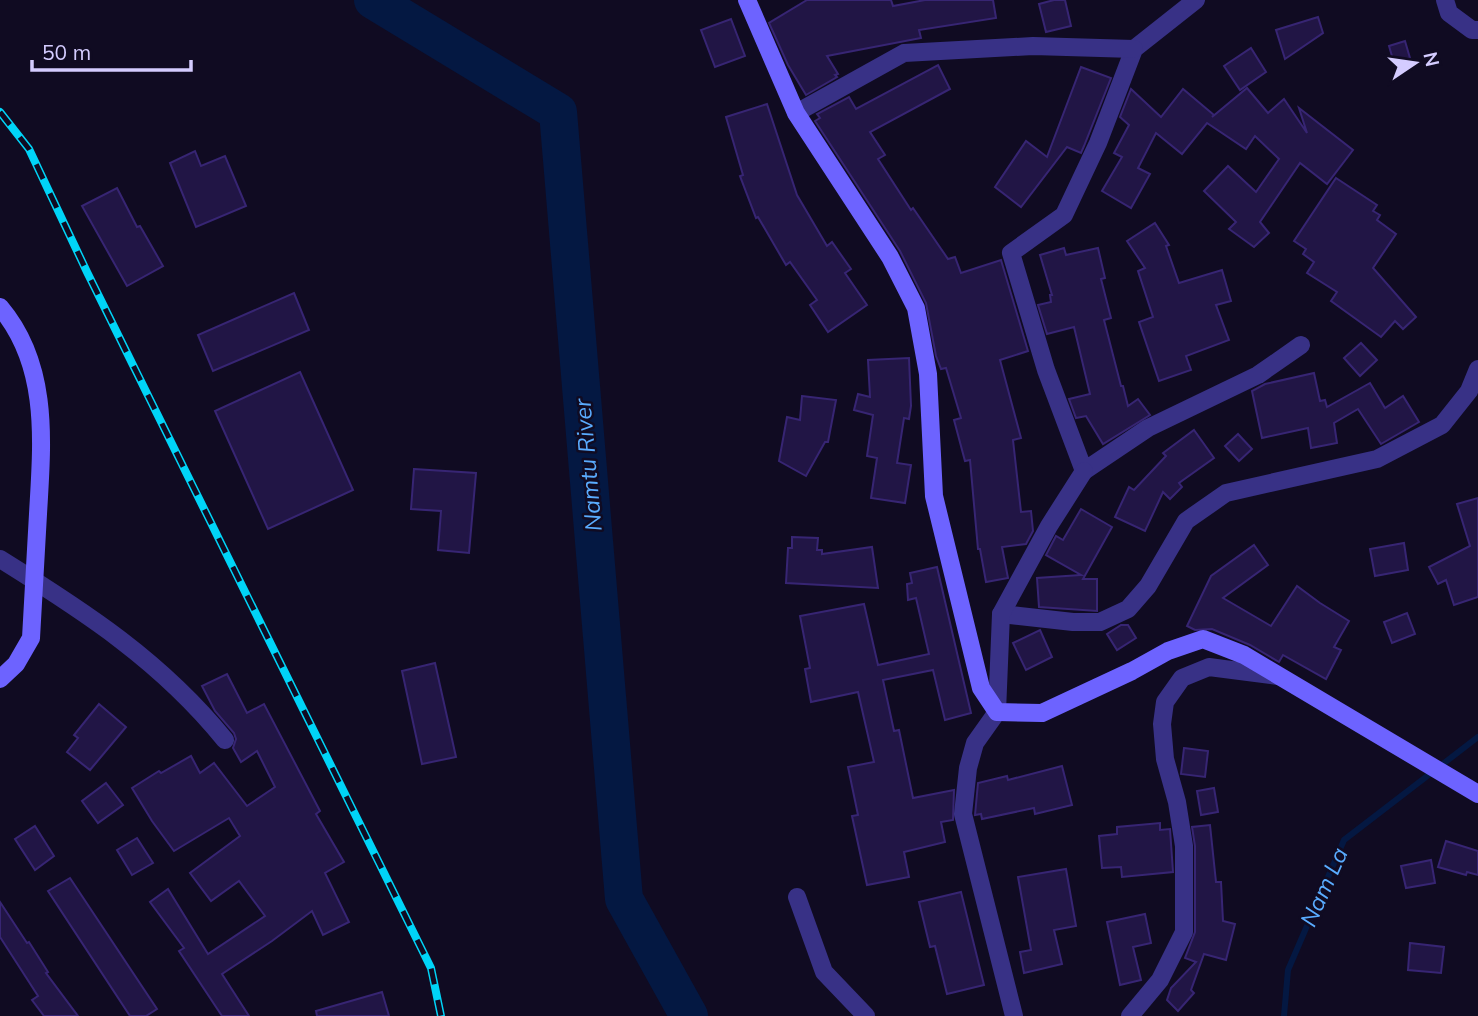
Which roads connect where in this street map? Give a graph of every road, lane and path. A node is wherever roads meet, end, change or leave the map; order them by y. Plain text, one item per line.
1 (747, 0) edge
2 (1196, 0) edge
3 (1445, 0) edge
4 (1478, 30) edge
5 (1134, 49) junction
6 (796, 113) junction
7 (0, 307) edge
8 (1301, 345) dead end
9 (1478, 369) edge
10 (1084, 471) junction
11 (0, 559) edge
12 (34, 580) junction
13 (1001, 614) junction
14 (1278, 676) junction
15 (0, 680) edge
16 (997, 712) junction
17 (225, 740) dead end
18 (1478, 794) edge
19 (797, 897) dead end
20 (866, 1016) edge
21 (1014, 1016) edge
22 (1130, 1016) edge

1 - 6 street
2 - 5 street
3 - 4 street
5 - 6 street
5 - 10 street
6 - 16 street
7 - 12 street
8 - 10 street
9 - 13 street
10 - 13 street
11 - 12 street
12 - 15 street
12 - 17 street
13 - 16 street
14 - 16 street
14 - 18 street
14 - 22 street
16 - 21 street
19 - 20 street

